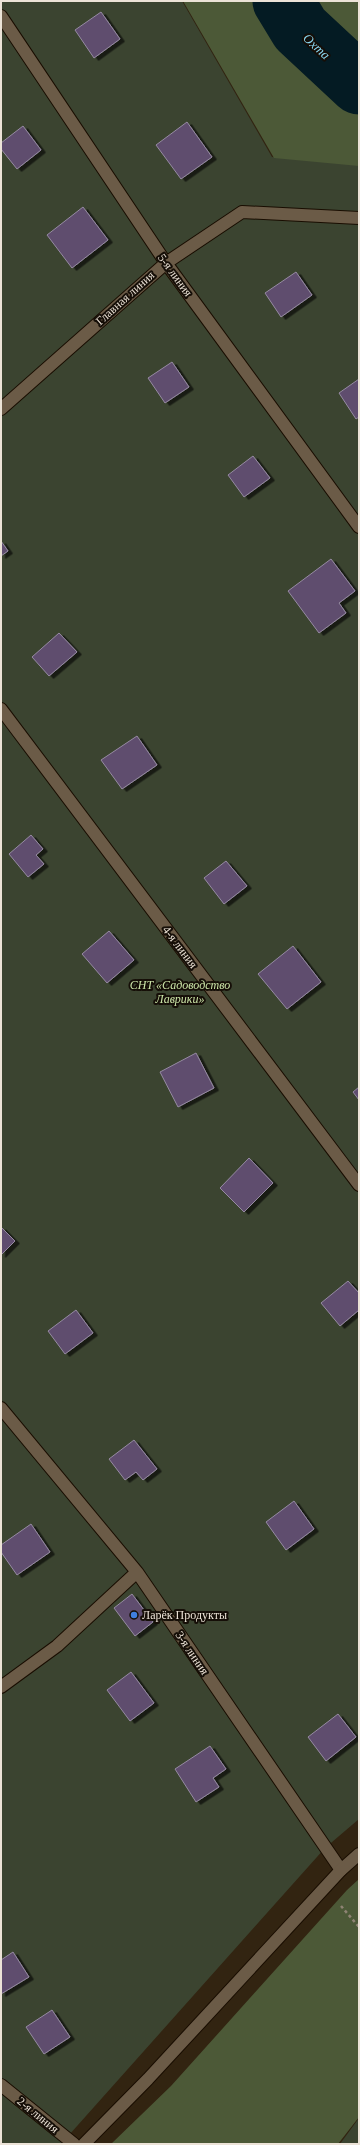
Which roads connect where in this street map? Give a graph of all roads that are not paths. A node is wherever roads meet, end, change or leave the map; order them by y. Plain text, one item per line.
1 (1, 16) edge
2 (359, 218) edge
3 (166, 263) junction
4 (1, 408) edge
5 (359, 528) edge
6 (1, 709) edge
7 (359, 1185) edge
8 (1, 1408) edge
9 (137, 1572) junction
10 (1, 1688) edge
11 (359, 1854) edge
12 (341, 1870) junction
13 (1, 2085) edge
14 (74, 2144) edge
15 (84, 2144) edge

1 - 3 street, 5-я линия
2 - 3 street, Главная линия
3 - 4 street, Главная линия
3 - 5 street, 5-я линия
6 - 7 street, 4-я линия
8 - 9 street, 3-я линия
9 - 10 street
9 - 12 street, 3-я линия
11 - 12 street
12 - 15 street
13 - 14 street, 2-я линия

